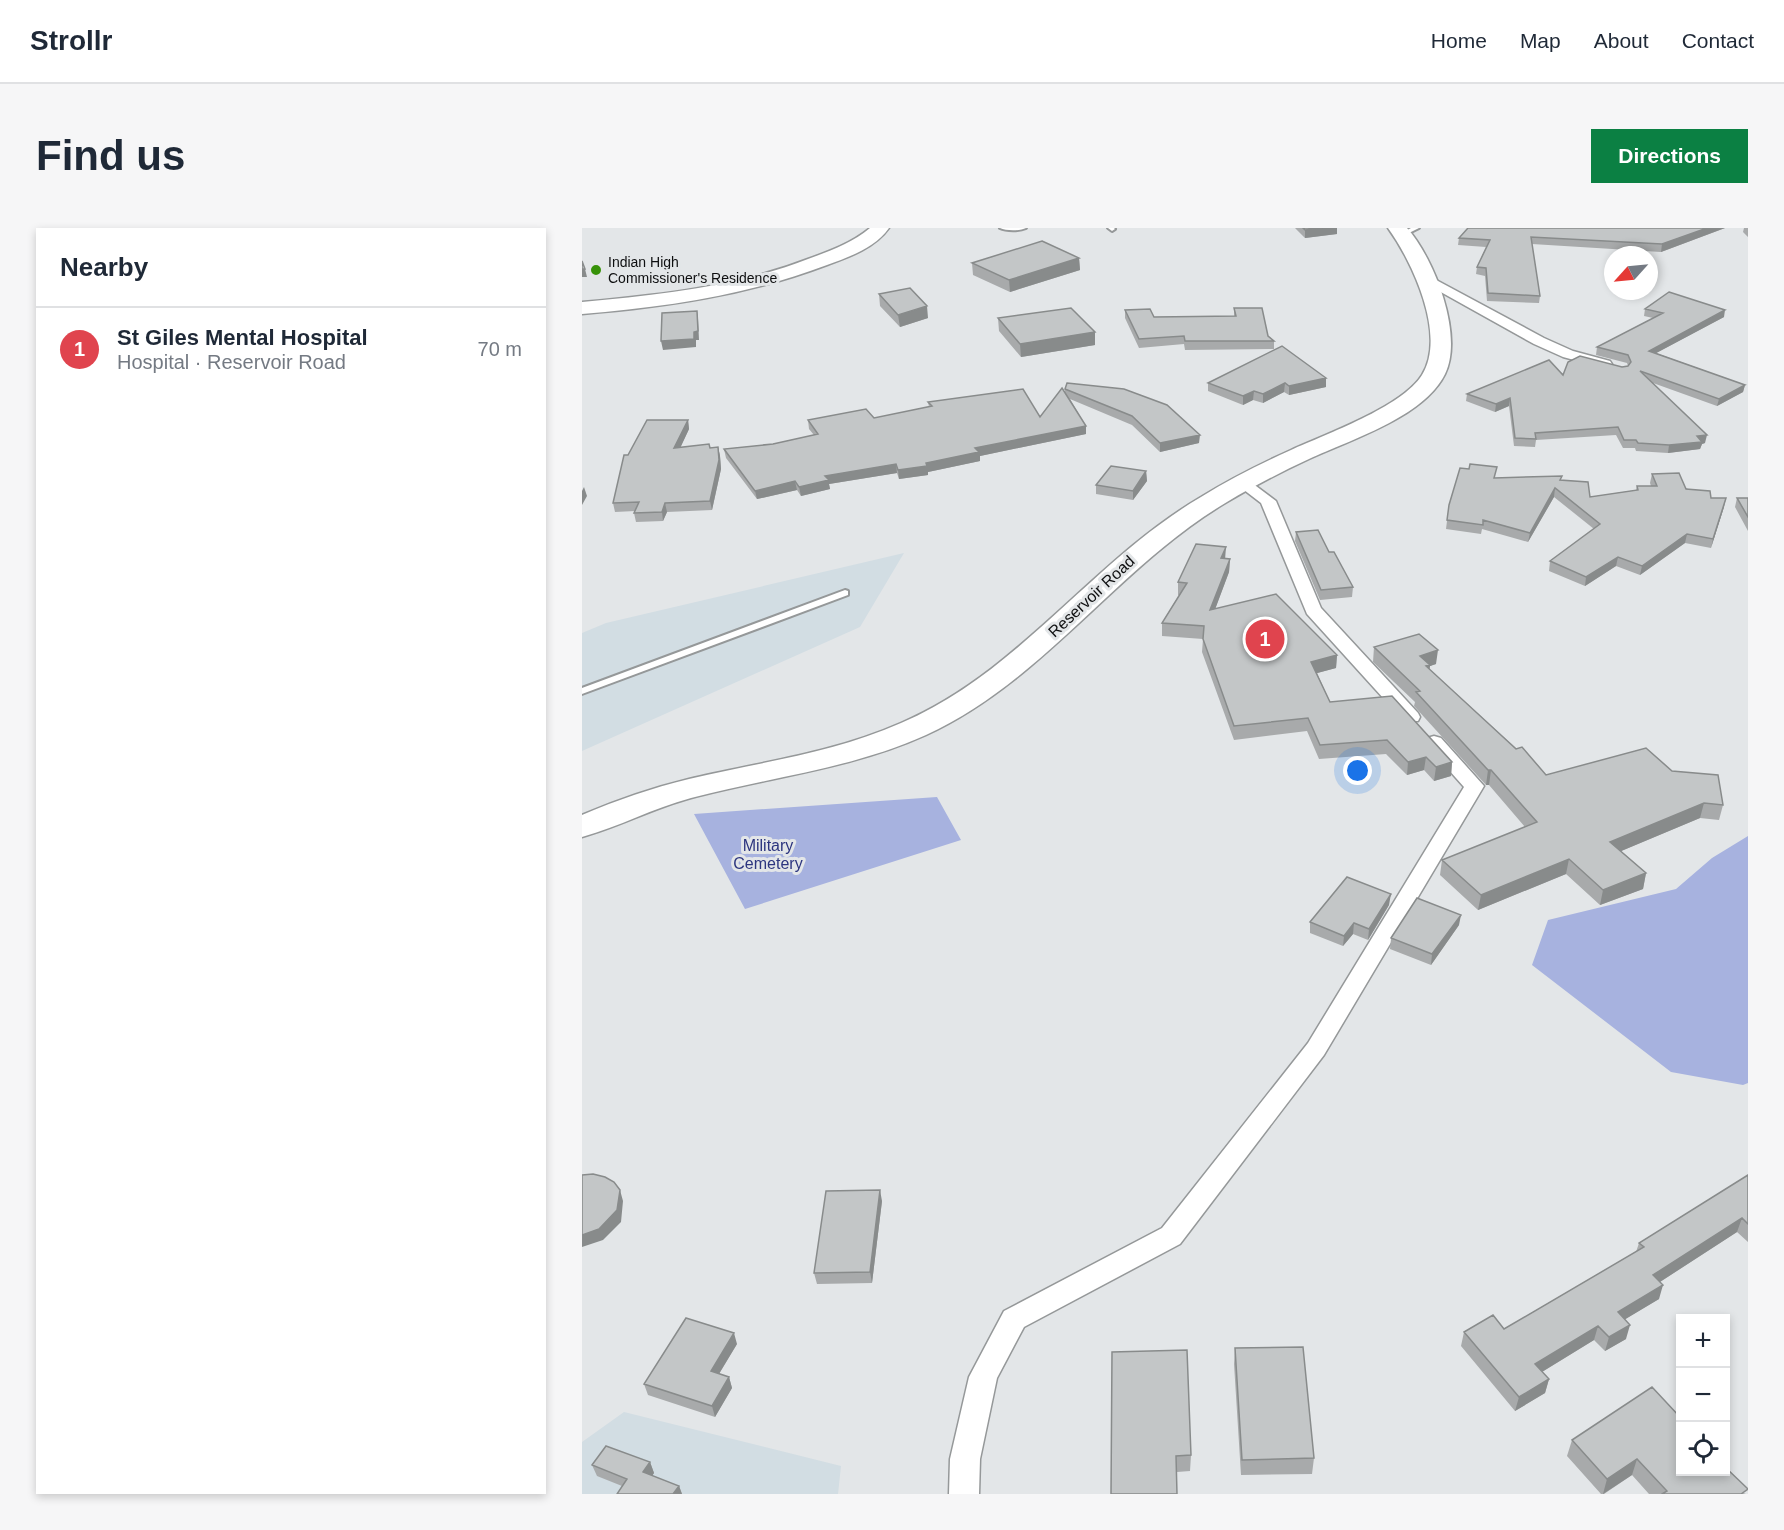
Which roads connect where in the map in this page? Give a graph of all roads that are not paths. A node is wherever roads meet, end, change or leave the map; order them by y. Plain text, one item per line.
1 (880, 228) edge
2 (1003, 228) edge
3 (1023, 228) edge
4 (1406, 230) edge
5 (1425, 278) junction
6 (582, 308) edge
7 (1621, 368) edge
8 (1243, 483) junction
9 (845, 594) dead end
10 (582, 691) edge
11 (582, 827) edge
12 (964, 1494) edge

1 - 6 main road
2 - 3 lane
4 - 5 main road, Reservoir Road
5 - 7 street
5 - 8 main road, Reservoir Road
8 - 11 main road, Reservoir Road
8 - 12 street
9 - 10 lane

